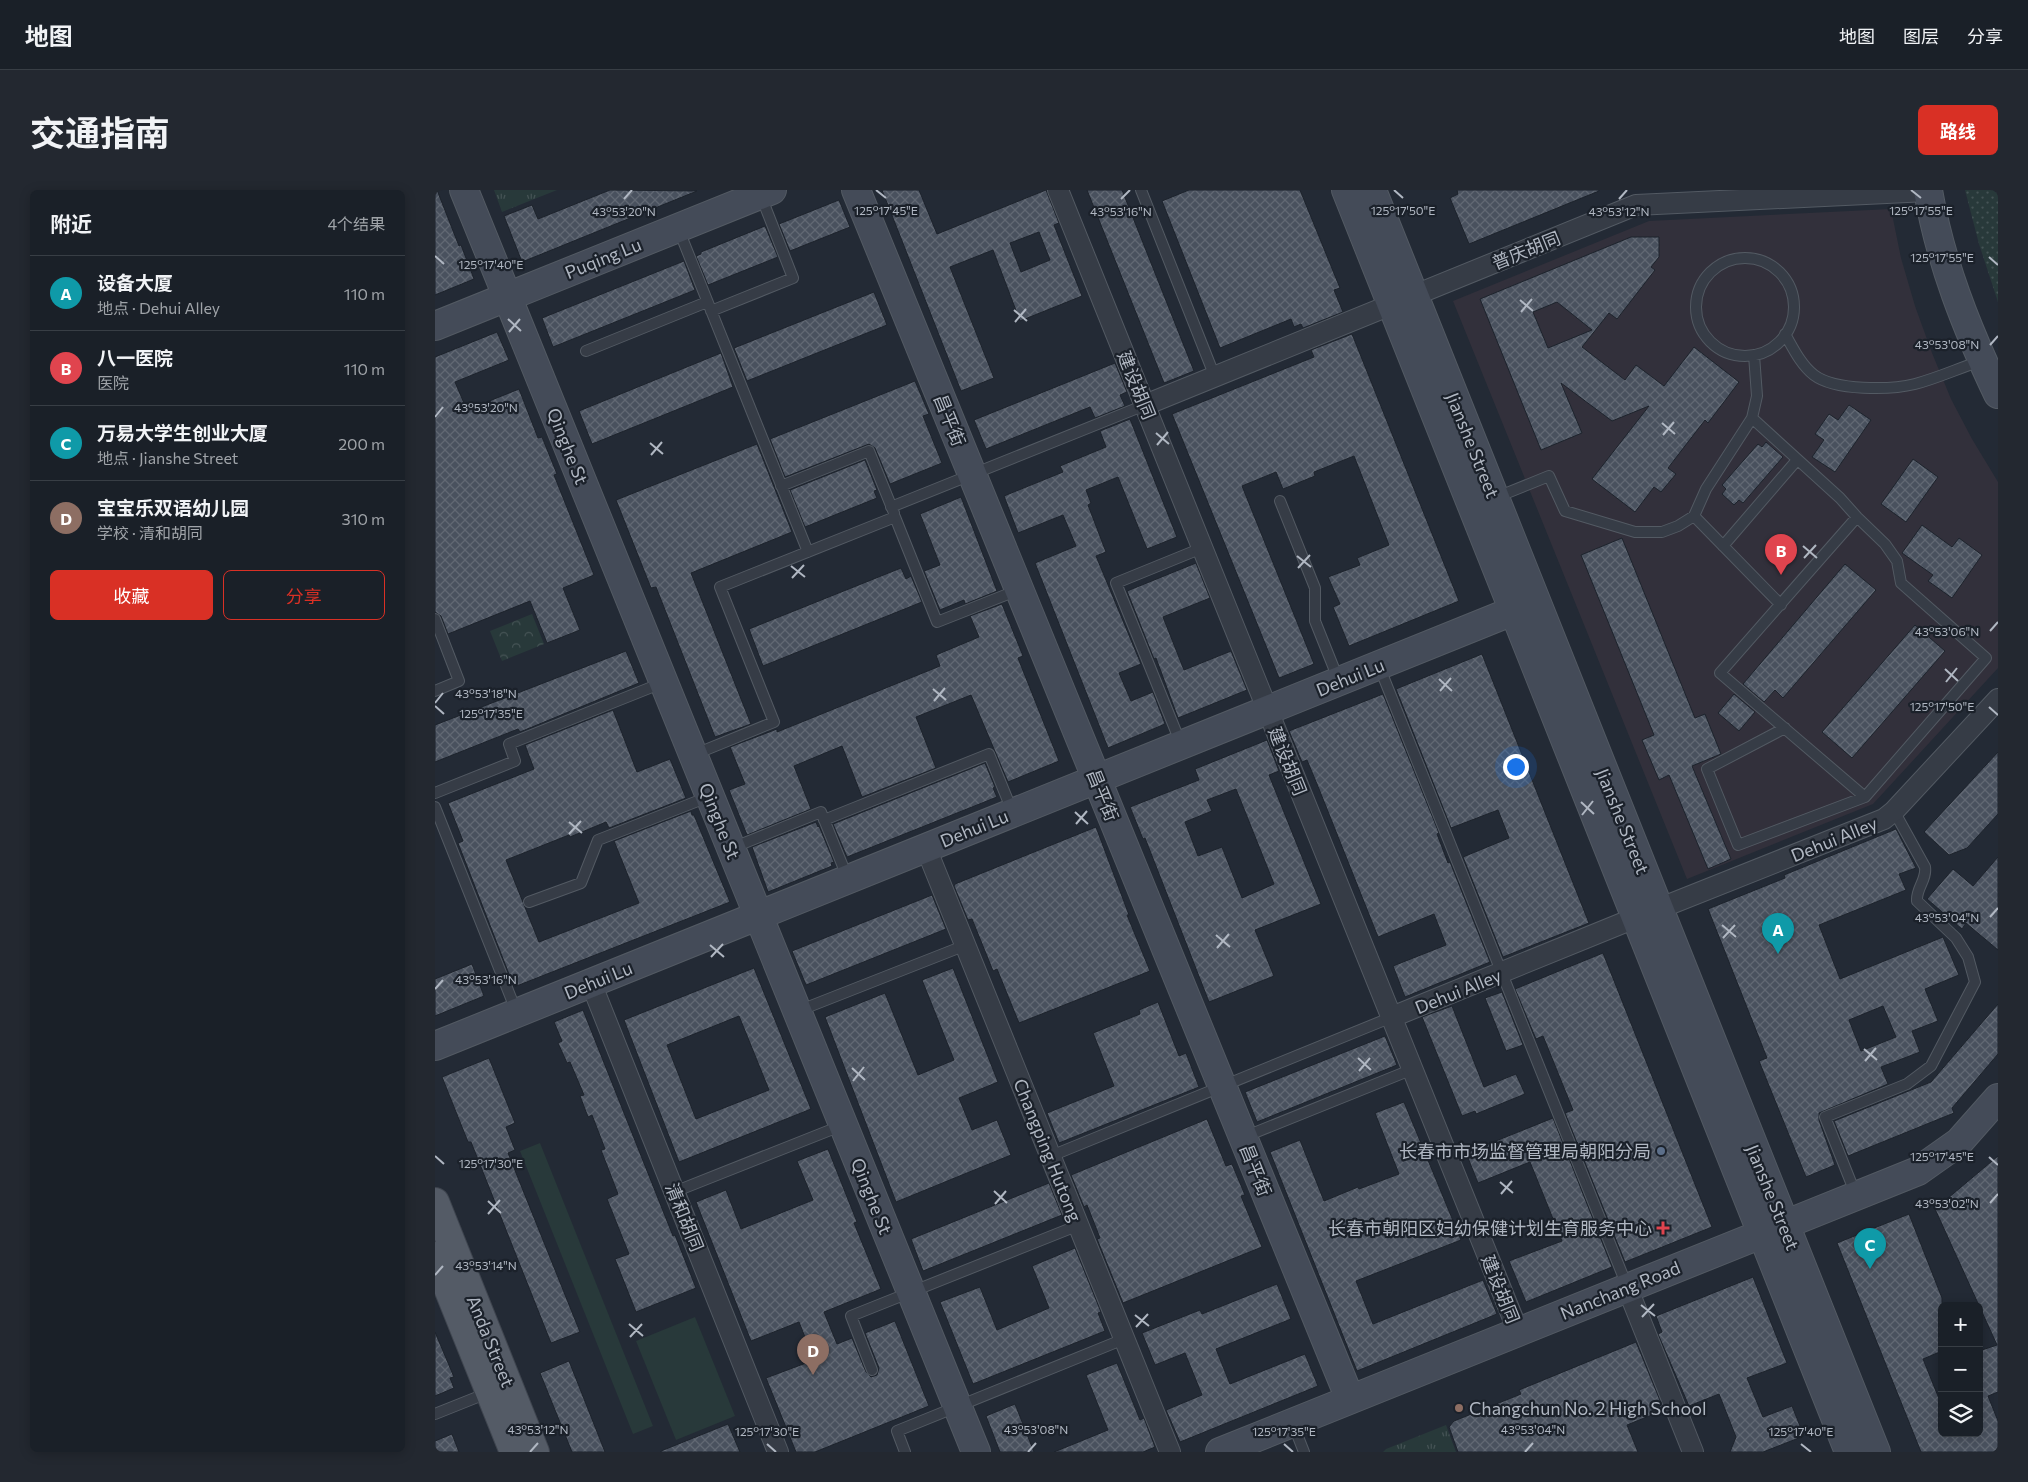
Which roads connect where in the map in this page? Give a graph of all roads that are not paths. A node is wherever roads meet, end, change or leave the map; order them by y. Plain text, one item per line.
1 (464, 190) edge
2 (856, 190) edge
3 (1058, 190) edge
4 (1141, 190) edge
5 (1346, 190) edge
6 (1372, 190) edge
7 (1928, 191) edge
8 (766, 192) edge
9 (677, 228) junction
10 (508, 297) junction
11 (1403, 301) junction
12 (709, 307) junction
13 (435, 326) edge
14 (1785, 334) junction
15 (586, 351) dead end
16 (1754, 355) junction
17 (1982, 360) junction
18 (1215, 377) junction
19 (1998, 394) edge
20 (1145, 406) junction
21 (1751, 418) junction
22 (1797, 460) junction
23 (972, 475) junction
24 (781, 486) junction
25 (1495, 498) junction
26 (1280, 501) dead end
27 (893, 512) junction
28 (1694, 516) junction
29 (1857, 517) junction
30 (1723, 546) junction
31 (1203, 548) junction
32 (808, 552) junction
33 (1019, 589) junction
34 (1781, 605) junction
35 (1513, 611) junction
36 (435, 619) edge
37 (1379, 665) junction
38 (1339, 681) junction
39 (664, 682) junction
40 (435, 691) edge
41 (1998, 699) edge
42 (1268, 710) junction
43 (1785, 728) junction
44 (1181, 745) junction
45 (693, 755) junction
46 (1097, 779) junction
47 (435, 793) edge
48 (710, 796) junction
49 (1865, 797) junction
50 (435, 807) edge
51 (1894, 811) junction
52 (1013, 813) junction
53 (824, 820) junction
54 (731, 848) junction
55 (926, 848) junction
56 (848, 879) junction
57 (529, 902) dead end
58 (1647, 914) junction
59 (759, 915) junction
60 (965, 945) junction
61 (1502, 973) junction
62 (591, 983) junction
63 (797, 1011) junction
64 (517, 1013) junction
65 (1392, 1018) junction
66 (435, 1046) edge
67 (1413, 1070) junction
68 (1222, 1087) junction
69 (1998, 1098) edge
70 (843, 1124) junction
71 (1243, 1137) junction
72 (1051, 1156) junction
73 (674, 1192) junction
74 (1856, 1195) junction
75 (435, 1202) edge
76 (1079, 1225) junction
77 (1772, 1228) junction
78 (435, 1256) edge
79 (1627, 1287) junction
80 (911, 1292) junction
81 (1518, 1331) junction
82 (1125, 1339) junction
83 (872, 1370) dead end
84 (490, 1392) junction
85 (1350, 1400) junction
86 (958, 1406) junction
87 (435, 1414) edge
88 (1293, 1423) junction
89 (514, 1452) edge
90 (535, 1452) edge
91 (778, 1452) edge
92 (905, 1452) edge
93 (976, 1452) edge
94 (1170, 1452) edge
95 (1221, 1452) edge
96 (1305, 1452) edge
97 (1693, 1452) edge
98 (1849, 1452) edge
99 (1876, 1452) edge

1 - 10 street, Qinghe St
2 - 23 street, 昌平街
3 - 20 street, 建设胡同
4 - 18 lane
5 - 11 street, Jianshe Street
6 - 11 street, Jianshe Street
7 - 11 street, 普庆胡同
7 - 17 street
8 - 9 street, Puqing Lu
8 - 12 lane
9 - 10 street, Puqing Lu
9 - 12 lane
10 - 13 street, Puqing Lu
10 - 39 street, Qinghe St
11 - 18 street, 普庆胡同
11 - 25 street, Jianshe Street
11 - 35 street, Jianshe Street
12 - 15 lane
12 - 24 lane
14 - 16 lane
14 - 16 lane
14 - 17 lane
16 - 21 lane
17 - 19 street
18 - 20 street, 普庆胡同
20 - 23 lane
20 - 31 street, 建设胡同
21 - 22 lane
21 - 28 lane
22 - 29 lane
22 - 30 lane
23 - 27 lane
23 - 33 street, 昌平街
24 - 27 lane
24 - 32 lane
25 - 28 lane
25 - 58 street, Jianshe Street
26 - 38 lane
27 - 32 lane
27 - 33 lane
28 - 30 lane
29 - 34 lane
29 - 49 lane
30 - 34 lane
31 - 42 street, 建设胡同
31 - 44 lane
32 - 45 lane
33 - 46 street, 昌平街
34 - 43 lane
35 - 37 street, Dehui Lu
35 - 58 street, Jianshe Street
36 - 40 lane
37 - 38 street, Dehui Lu
37 - 61 lane
38 - 42 street, Dehui Lu
39 - 45 street, Qinghe St
39 - 47 lane
41 - 51 street, Dehui Alley
42 - 44 street, Dehui Lu
42 - 65 street, 建设胡同
43 - 49 lane
43 - 49 lane
44 - 46 street, Dehui Lu
45 - 48 street, Qinghe St
46 - 52 street, Dehui Lu
46 - 68 street, 昌平街
48 - 54 street, Qinghe St
48 - 57 lane
50 - 64 lane
51 - 58 street, Dehui Alley
51 - 74 lane
52 - 53 lane
52 - 55 street, Dehui Lu
53 - 54 lane
53 - 56 lane
54 - 59 street, Qinghe St
55 - 56 street, Dehui Lu
55 - 60 street, Changping Hutong
56 - 59 street, Dehui Lu
58 - 61 street, Dehui Alley
58 - 77 street, Jianshe Street
59 - 62 street, Dehui Lu
59 - 63 street, Qinghe St
60 - 63 lane
60 - 72 street, Changping Hutong
61 - 65 street, Dehui Alley
61 - 79 lane
62 - 64 street, Dehui Lu
62 - 73 street, 清和胡同
63 - 70 street, Qinghe St
64 - 66 street, Dehui Lu
65 - 67 street, 建设胡同
65 - 68 lane
67 - 71 lane
67 - 81 street, 建设胡同
68 - 71 street, 昌平街
68 - 72 lane
69 - 74 street, Nanchang Road
70 - 73 lane
70 - 80 street, Qinghe St
71 - 85 street, 昌平街
72 - 76 street, Changping Hutong
73 - 91 street, 清和胡同
74 - 77 street, Nanchang Road
75 - 90 main road, Anda Street
76 - 80 lane
76 - 82 street, Changping Hutong
77 - 79 street, Nanchang Road
77 - 98 street, Jianshe Street
77 - 99 street, Jianshe Street
78 - 84 main road, Anda Street
79 - 81 street, Nanchang Road
79 - 97 street
80 - 83 lane
80 - 86 street, Qinghe St
81 - 85 street, Nanchang Road
82 - 86 lane
82 - 94 street, Changping Hutong
84 - 87 lane
84 - 89 main road, Anda Street
85 - 88 street, Nanchang Road
86 - 92 lane
86 - 93 street, Qinghe St
88 - 95 street, Nanchang Road
88 - 96 lane

